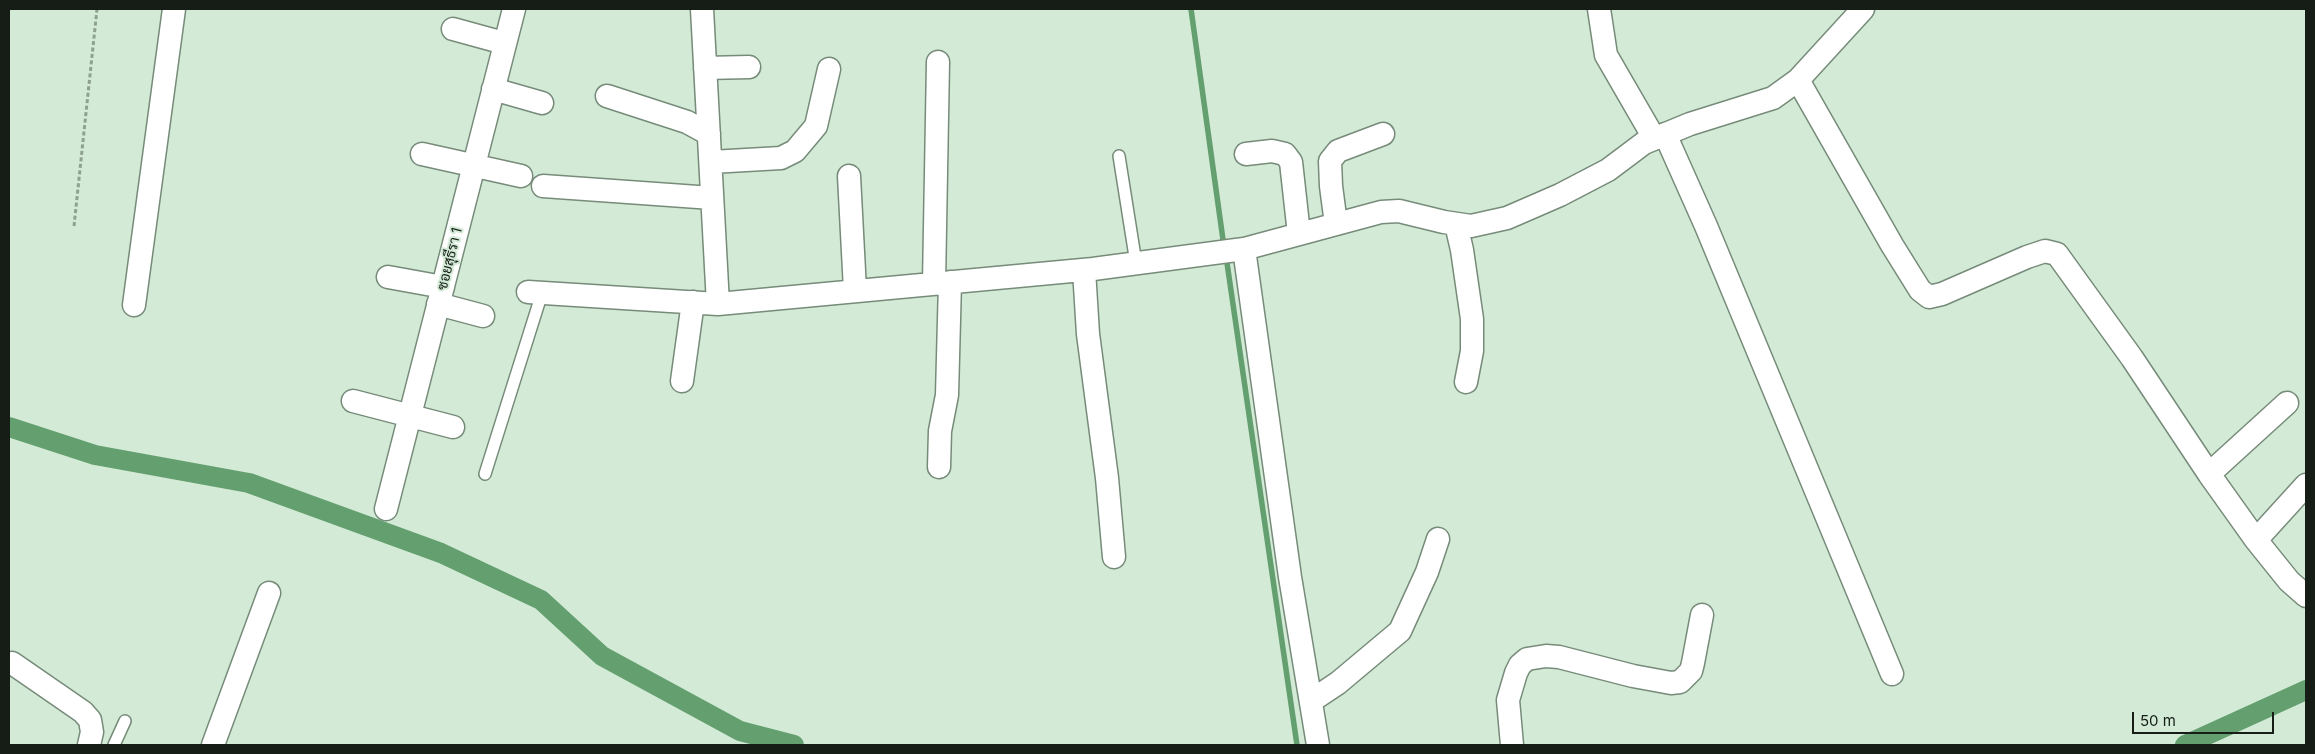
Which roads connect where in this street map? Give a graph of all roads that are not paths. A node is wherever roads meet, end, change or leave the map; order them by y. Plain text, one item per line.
1 (174, 9) edge
2 (514, 9) edge
3 (702, 9) edge
4 (1598, 9) edge
5 (1863, 9) edge
6 (453, 29) dead end
7 (504, 43) junction
8 (938, 62) dead end
9 (749, 67) dead end
10 (705, 68) junction
11 (829, 69) dead end
12 (1798, 80) junction
13 (493, 89) junction
14 (607, 96) dead end
15 (542, 103) dead end
16 (709, 134) junction
17 (1382, 134) dead end
18 (1660, 136) junction
19 (422, 154) dead end
20 (1246, 154) dead end
21 (1118, 156) dead end
22 (711, 162) junction
23 (473, 165) junction
24 (521, 176) dead end
25 (849, 176) dead end
26 (543, 186) dead end
27 (712, 198) junction
28 (1336, 224) junction
29 (1456, 224) junction
30 (1299, 234) junction
31 (1242, 250) junction
32 (1136, 263) junction
33 (1084, 270) junction
34 (388, 278) dead end
35 (942, 283) junction
36 (855, 290) junction
37 (535, 293) joint
38 (440, 295) junction
39 (693, 302) junction
40 (718, 304) junction
41 (134, 305) dead end
42 (483, 316) dead end
43 (682, 381) dead end
44 (1466, 382) dead end
45 (353, 401) dead end
46 (2288, 403) dead end
47 (410, 416) junction
48 (453, 427) dead end
49 (939, 467) dead end
50 (485, 474) dead end
51 (2209, 474) junction
52 (2306, 485) edge
53 (386, 509) dead end
54 (1438, 539) dead end
55 (2256, 540) junction
56 (1114, 557) dead end
57 (269, 593) dead end
58 (2306, 596) edge
59 (1702, 615) dead end
60 (12, 663) dead end
61 (1892, 674) dead end
62 (1311, 701) junction
63 (125, 721) dead end
64 (89, 745) edge
65 (114, 745) edge
66 (213, 745) edge
67 (1318, 745) edge
68 (1512, 745) edge

1 - 41 street
2 - 7 street, ซอยสุธีรา 1
3 - 10 street
4 - 18 street
5 - 12 street
6 - 7 street
7 - 13 street, ซอยสุธีรา 1
8 - 35 street
9 - 10 street
10 - 16 street
11 - 22 street
12 - 18 street
12 - 51 street
13 - 15 street
13 - 23 street, ซอยสุธีรา 1
14 - 16 street
16 - 22 street
17 - 28 street
18 - 29 street
18 - 61 street
19 - 23 street
20 - 30 street
21 - 32 lane
22 - 27 street
23 - 24 street
23 - 38 street, ซอยสุธีรา 1
25 - 36 street
26 - 27 street
27 - 40 street
28 - 29 street
28 - 30 street
29 - 44 street
30 - 31 street
31 - 32 street
31 - 62 street
32 - 33 street
33 - 35 street
33 - 56 street
34 - 38 street
35 - 36 street
35 - 49 street
36 - 40 street
37 - 39 street
37 - 50 lane
38 - 42 street
38 - 47 street, ซอยสุธีรา 1
39 - 40 street
39 - 43 street
45 - 47 street
46 - 51 street
47 - 48 street
47 - 53 street, ซอยสุธีรา 1
51 - 55 street
52 - 55 street
54 - 62 street
55 - 58 street
57 - 66 street
59 - 68 street
60 - 64 street
62 - 67 street
63 - 65 lane

